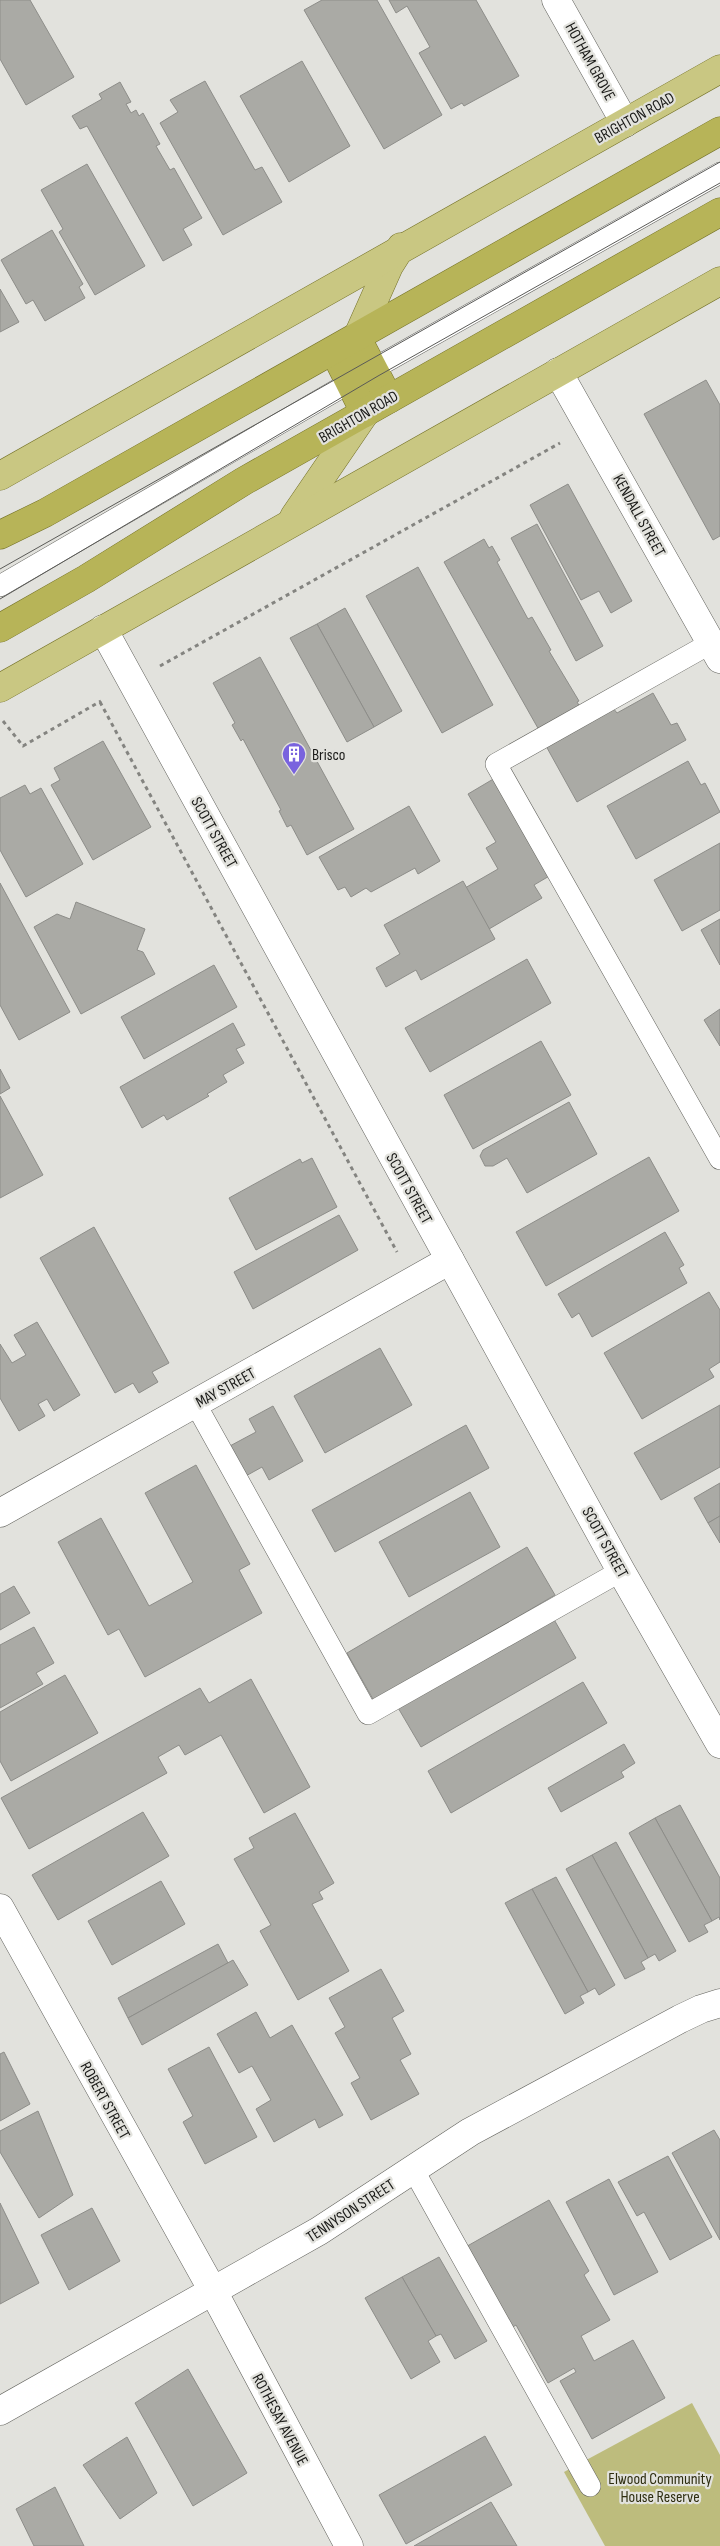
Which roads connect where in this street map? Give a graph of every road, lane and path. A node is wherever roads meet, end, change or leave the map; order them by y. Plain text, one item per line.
1 (556, 0) edge
2 (720, 68) edge
3 (625, 123) junction
4 (720, 131) edge
5 (720, 173) edge
6 (714, 219) edge
7 (401, 247) junction
8 (720, 281) edge
9 (346, 344) junction
10 (373, 369) junction
11 (558, 372) junction
12 (350, 382) junction
13 (389, 399) junction
14 (365, 413) junction
15 (590, 426) junction
16 (0, 476) edge
17 (289, 524) junction
18 (0, 535) edge
19 (0, 586) edge
20 (0, 628) edge
21 (103, 629) junction
22 (186, 650) dead end
23 (715, 651) edge
24 (0, 688) edge
25 (100, 702) dead end
26 (0, 716) edge
27 (23, 746) dead end
28 (720, 1160) edge
29 (390, 1239) dead end
30 (450, 1260) junction
31 (196, 1403) junction
32 (0, 1513) edge
33 (621, 1571) junction
34 (720, 1744) edge
35 (0, 1908) edge
36 (720, 1990) edge
37 (710, 2006) edge
38 (413, 2169) junction
39 (213, 2291) junction
40 (0, 2411) edge
41 (590, 2486) dead end
42 (349, 2546) edge

1 - 3 street, HOTHAM GROVE
2 - 3 main road, BRIGHTON ROAD
3 - 7 main road, BRIGHTON ROAD
4 - 9 highway
5 - 10 lane
6 - 13 highway, BRIGHTON ROAD
7 - 9 main road
7 - 16 main road, BRIGHTON ROAD
8 - 11 main road
9 - 10 highway
9 - 12 highway
9 - 18 highway
10 - 12 lane
10 - 13 highway
11 - 15 street, KENDALL STREET
11 - 17 main road
12 - 14 highway
12 - 19 lane
13 - 14 highway, BRIGHTON ROAD
14 - 17 main road
14 - 20 highway, BRIGHTON ROAD
15 - 22 path
15 - 23 street, KENDALL STREET
17 - 21 main road
21 - 24 main road
21 - 30 street, SCOTT STREET
23 - 28 lane
25 - 29 path
26 - 27 path
30 - 31 street, MAY STREET
30 - 33 street, SCOTT STREET
31 - 32 street, MAY STREET
31 - 33 lane
33 - 34 street, SCOTT STREET
35 - 39 street, ROBERT STREET
36 - 37 street, TENNYSON STREET
37 - 38 street, TENNYSON STREET
38 - 39 street, TENNYSON STREET
38 - 41 lane
39 - 40 street, TENNYSON STREET
39 - 42 street, ROTHESAY AVENUE

